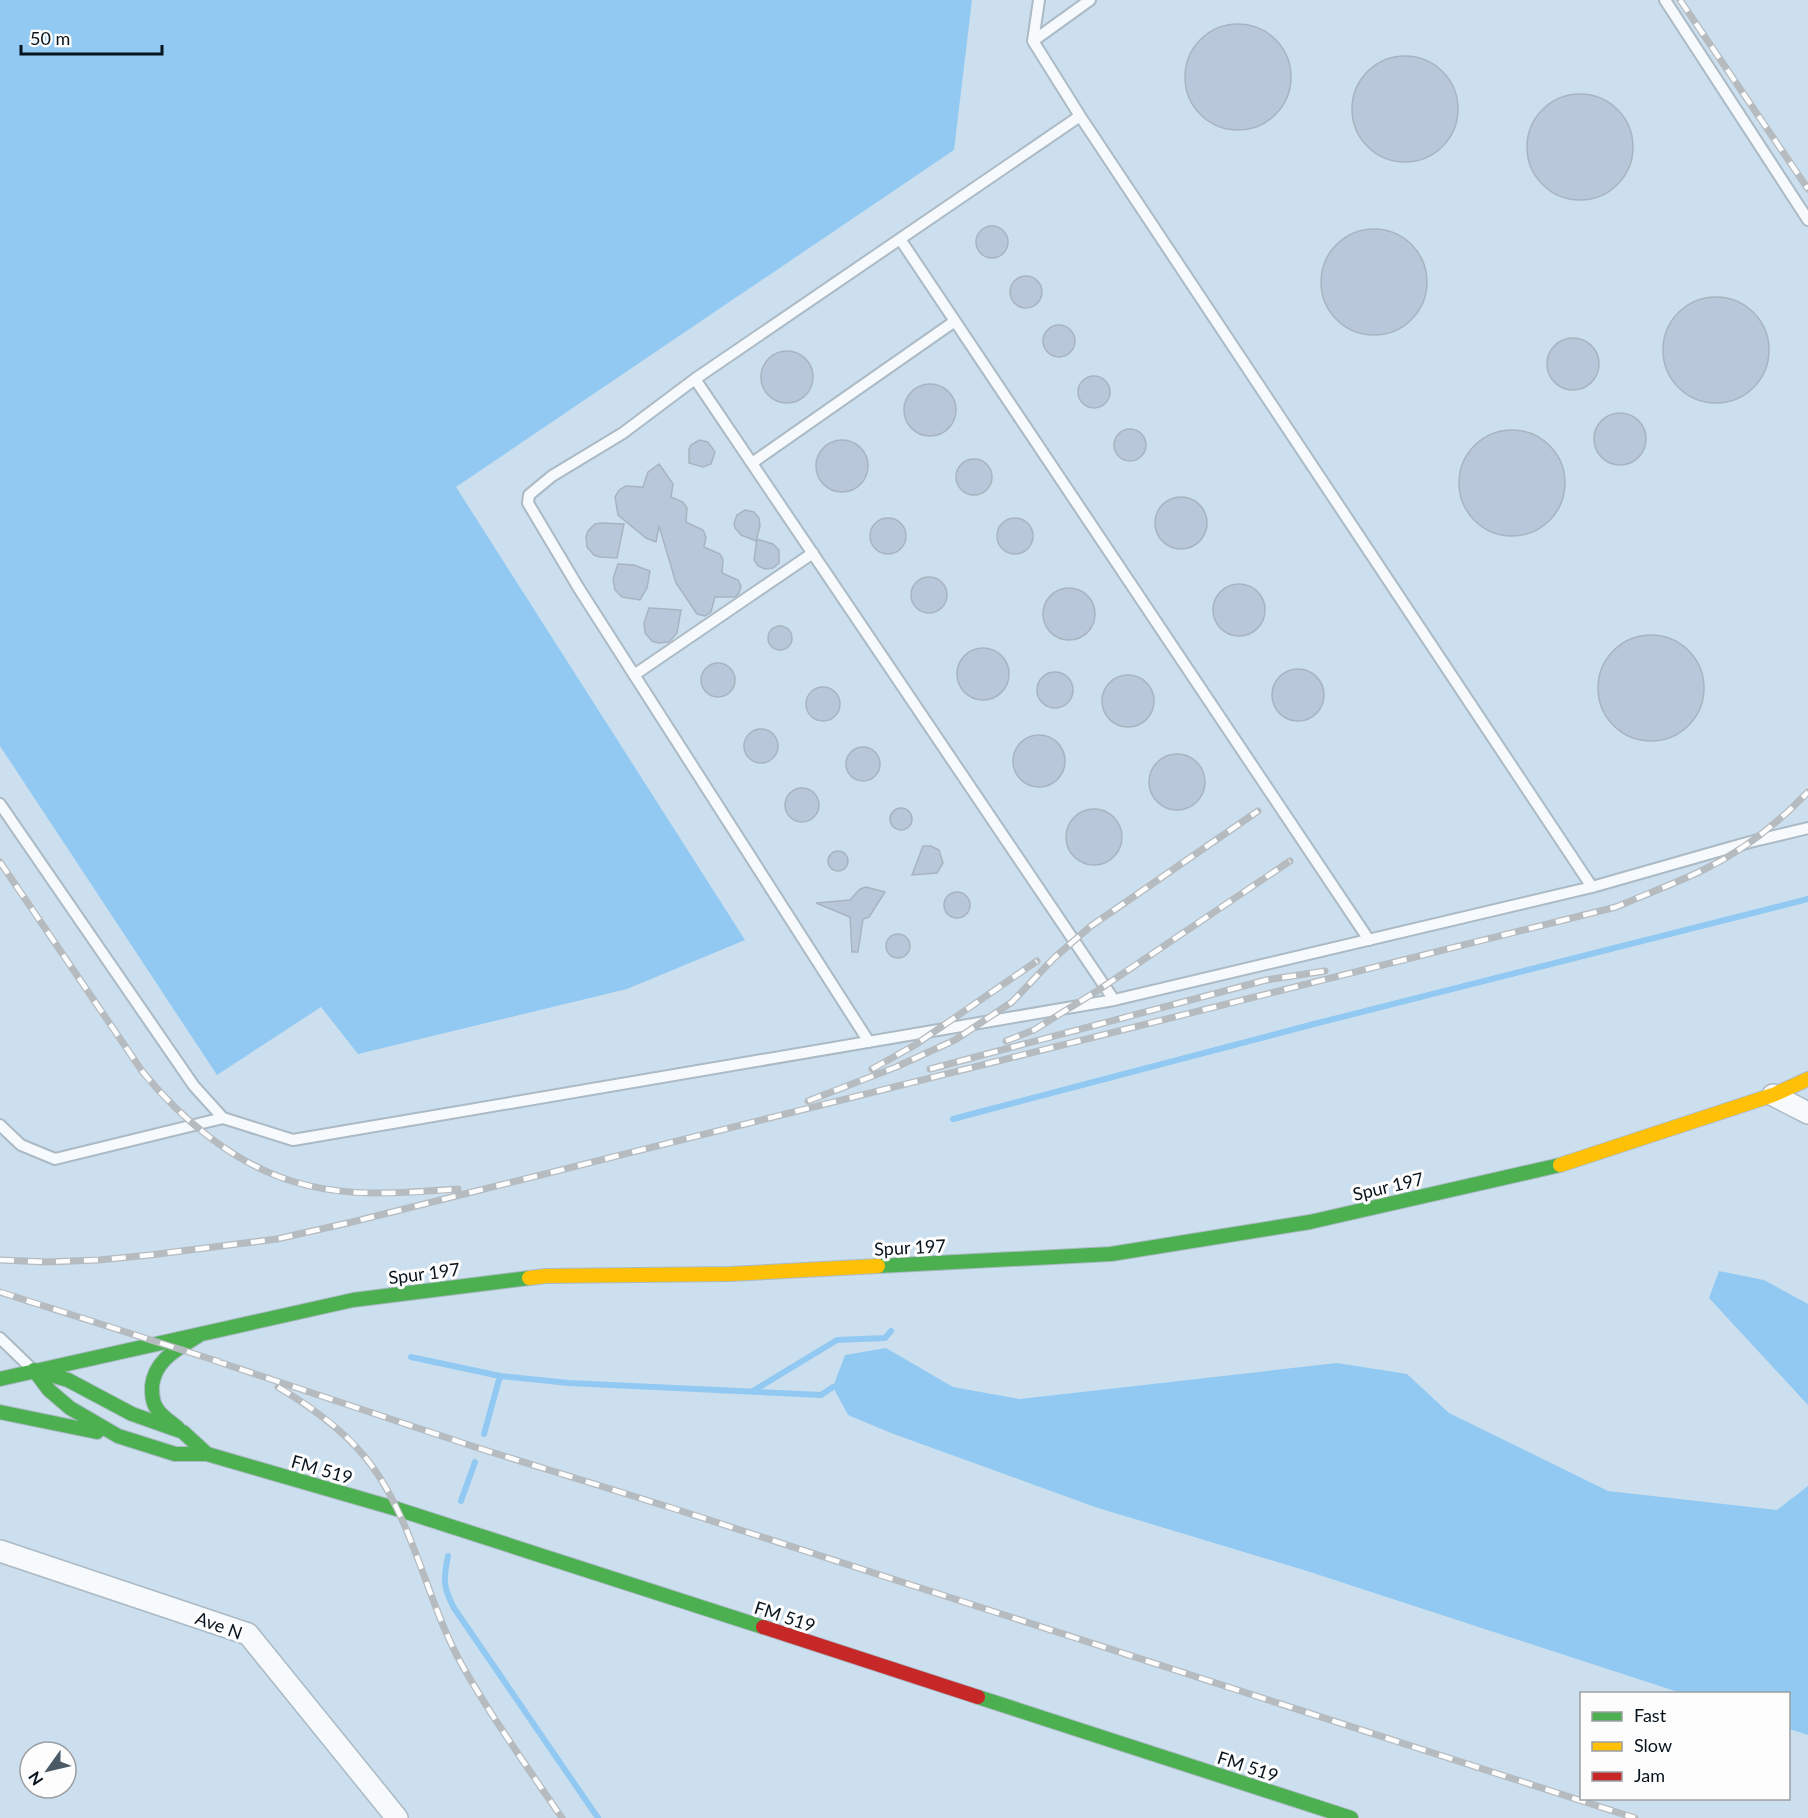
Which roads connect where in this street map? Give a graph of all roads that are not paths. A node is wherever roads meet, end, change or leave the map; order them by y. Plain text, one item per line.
1 (1039, 0) edge
2 (1090, 0) edge
3 (1665, 0) edge
4 (1033, 41) junction
5 (1080, 116) junction
6 (1808, 220) edge
7 (900, 239) junction
8 (955, 321) junction
9 (695, 379) junction
10 (752, 463) junction
11 (813, 553) junction
12 (634, 675) junction
13 (0, 804) edge
14 (1808, 828) edge
15 (1592, 887) junction
16 (1369, 940) junction
17 (1114, 1000) junction
18 (869, 1042) junction
19 (1808, 1079) edge
20 (1773, 1095) junction
21 (1808, 1113) edge
22 (223, 1118) junction
23 (0, 1125) edge
24 (205, 1332) junction
25 (0, 1338) edge
26 (34, 1370) junction
27 (0, 1378) edge
28 (0, 1412) edge
29 (183, 1432) junction
30 (118, 1436) junction
31 (207, 1454) junction
32 (0, 1551) edge
33 (397, 1818) edge
34 (1351, 1818) edge

1 - 4 lane
2 - 4 lane
3 - 6 lane
4 - 5 lane
5 - 7 lane
5 - 15 lane
7 - 8 lane
7 - 9 lane
8 - 10 lane
8 - 16 lane
9 - 10 lane
9 - 12 lane
10 - 11 lane
11 - 12 lane
11 - 17 lane
12 - 18 lane
13 - 22 lane
14 - 15 lane
15 - 16 lane
16 - 17 lane
17 - 18 lane
18 - 22 lane
19 - 20 main road, Spur 197
20 - 21 street
20 - 24 main road, Spur 197
22 - 23 lane
24 - 26 main road, Spur 197
24 - 29 main road
25 - 26 lane
26 - 27 main road, Spur 197
26 - 29 main road, FM 519 / FM 519
26 - 30 main road, FM 519 / FM 519
28 - 30 main road
29 - 31 main road, FM 519 / FM 519
30 - 31 main road, FM 519 / FM 519
31 - 34 main road, FM 519 / FM 519
32 - 33 street, Ave N

